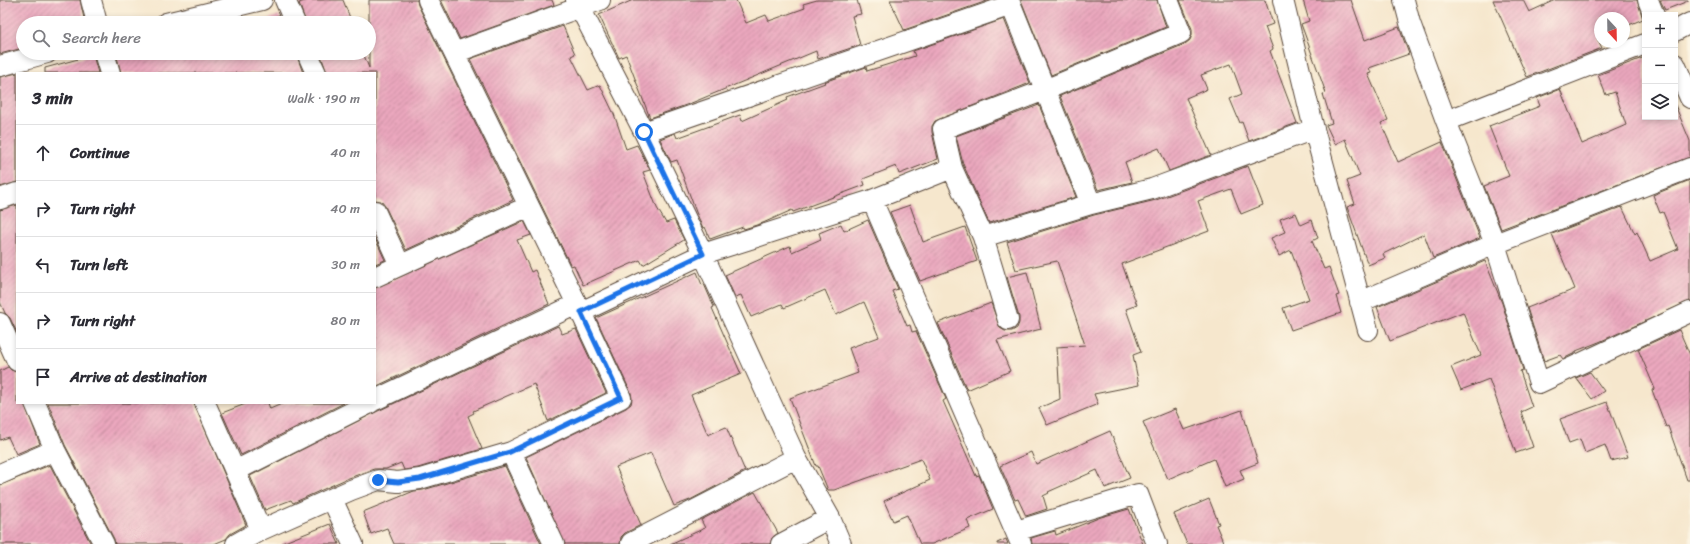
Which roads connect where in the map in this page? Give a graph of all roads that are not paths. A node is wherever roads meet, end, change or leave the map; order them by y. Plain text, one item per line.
1 (91, 0) edge
2 (262, 0) edge
3 (285, 0) edge
4 (428, 0) edge
5 (600, 0) edge
6 (1168, 0) edge
7 (1283, 0) edge
8 (1404, 0) edge
9 (1648, 0) edge
10 (1017, 2) edge
11 (578, 3) edge
12 (1653, 12) edge
13 (95, 16) edge
14 (195, 16) edge
15 (292, 16) edge
16 (1690, 23) edge
17 (1678, 29) edge
18 (1642, 45) edge
19 (454, 53) junction
20 (22, 60) edge
21 (106, 60) edge
22 (310, 60) edge
23 (0, 66) edge
24 (1678, 71) edge
25 (110, 72) edge
26 (316, 72) edge
27 (1045, 90) junction
28 (1690, 98) edge
29 (1446, 121) junction
30 (1314, 129) junction
31 (644, 132) junction
32 (952, 168) junction
33 (1690, 168) edge
34 (16, 193) edge
35 (0, 199) edge
36 (872, 200) junction
37 (1091, 204) junction
38 (529, 206) junction
39 (376, 213) edge
40 (983, 238) junction
41 (1495, 244) junction
42 (703, 254) junction
43 (400, 265) junction
44 (376, 277) edge
45 (1360, 302) junction
46 (579, 308) junction
47 (1690, 312) edge
48 (1008, 320) dead end
49 (0, 323) edge
50 (1368, 330) dead end
51 (16, 359) edge
52 (376, 400) edge
53 (35, 404) edge
54 (205, 404) edge
55 (368, 404) edge
56 (55, 450) junction
57 (510, 452) junction
58 (796, 458) junction
59 (235, 471) junction
60 (0, 474) edge
61 (332, 499) junction
62 (830, 518) junction
63 (261, 530) junction
64 (1018, 538) edge
65 (631, 543) dead end
66 (104, 544) edge
67 (236, 544) edge
68 (353, 544) edge
69 (554, 544) edge
70 (781, 544) edge
71 (841, 544) edge
72 (1157, 544) edge

1 - 13 street
2 - 14 street
3 - 15 street
4 - 19 street
5 - 11 street
6 - 27 street
7 - 30 street
8 - 29 street
9 - 12 street
10 - 27 street
10 - 31 street
11 - 19 street
11 - 31 street
16 - 17 street
18 - 29 street
19 - 38 street
20 - 23 street
21 - 25 street
22 - 26 street
24 - 28 street
27 - 32 street
27 - 37 street
29 - 41 street
30 - 37 street
30 - 45 street
31 - 42 street
32 - 36 street
32 - 40 street
33 - 41 street
34 - 35 street
36 - 42 street
36 - 64 street
37 - 40 street
38 - 43 street
38 - 46 street
39 - 43 street
40 - 48 street
41 - 45 street
41 - 47 street
42 - 46 street
42 - 58 street
43 - 44 street
45 - 50 street
46 - 52 street
46 - 57 street
49 - 51 street
53 - 56 street
54 - 59 street
55 - 59 street
56 - 60 street
56 - 66 street
57 - 61 street
57 - 69 street
58 - 62 street
58 - 65 street
59 - 63 street
61 - 63 street
61 - 68 street
62 - 70 street
62 - 71 street
63 - 67 street
64 - 72 street

